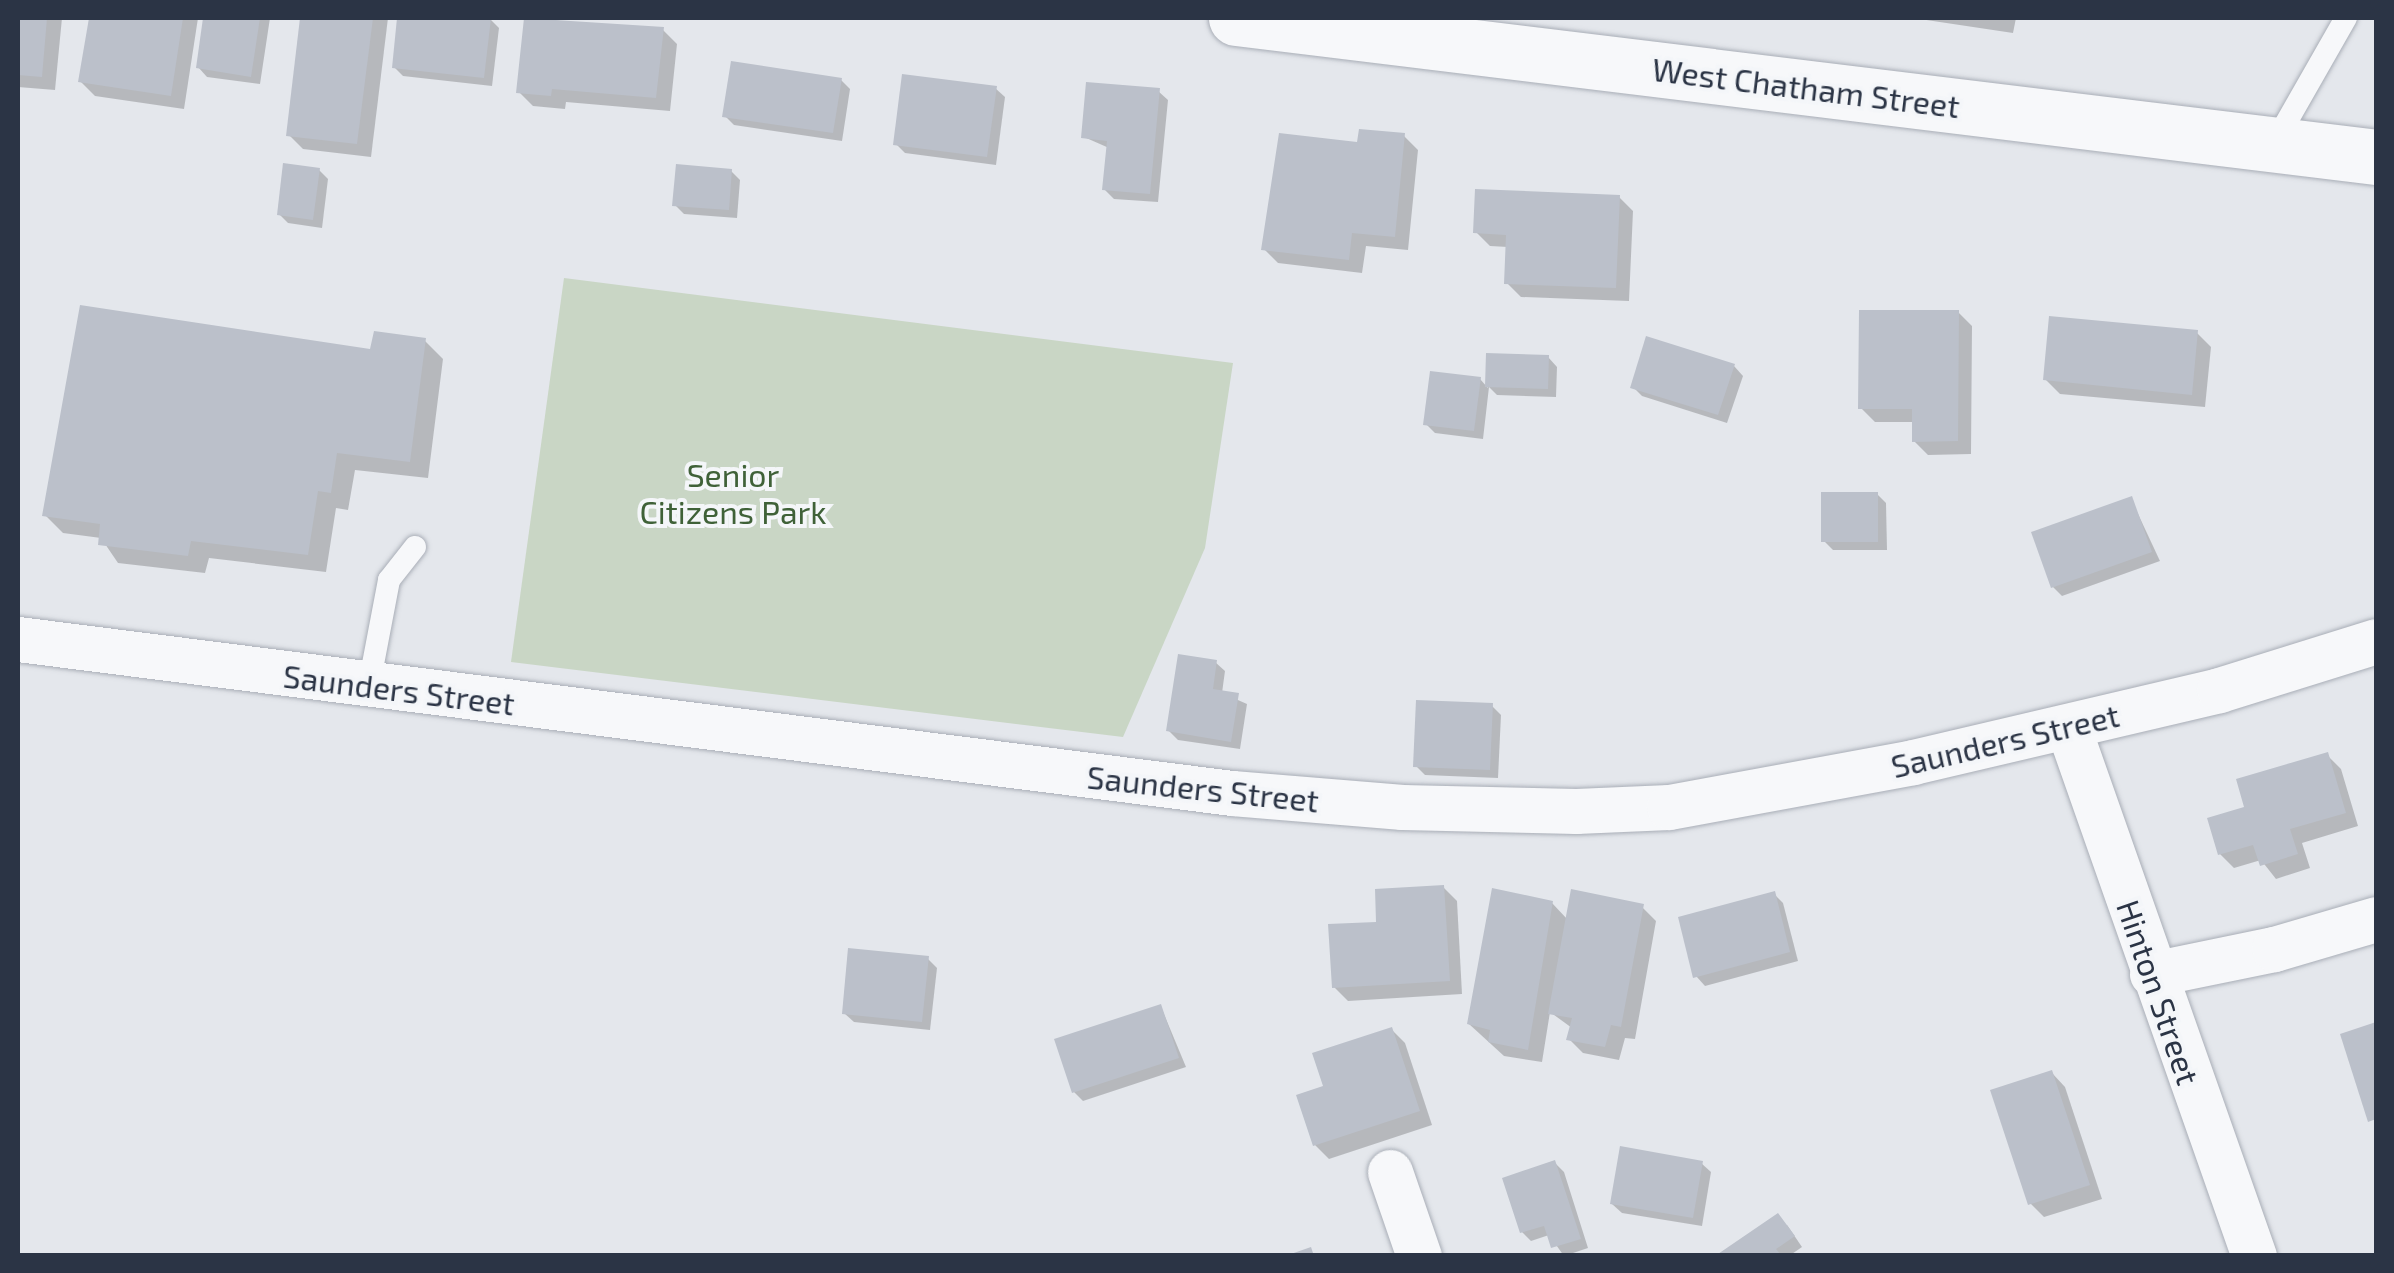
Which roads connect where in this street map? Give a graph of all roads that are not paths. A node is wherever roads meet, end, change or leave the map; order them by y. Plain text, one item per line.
1 (1236, 18) edge
2 (2346, 18) edge
3 (1319, 22) edge
4 (2274, 144) junction
5 (2376, 157) edge
6 (415, 546) dead end
7 (18, 639) edge
8 (2376, 640) edge
9 (369, 685) junction
10 (2068, 727) junction
11 (2376, 919) edge
12 (2152, 974) junction
13 (1390, 1172) dead end
14 (1419, 1256) edge
15 (2254, 1256) edge

1 - 3 street, West Chatham Street
2 - 4 lane
3 - 4 street, West Chatham Street
4 - 5 street, West Chatham Street
6 - 9 lane
7 - 9 street, Saunders Street
8 - 10 street, Saunders Street
9 - 10 street, Saunders Street
10 - 12 street, Hinton Street
11 - 12 street
12 - 15 street, Hinton Street
13 - 14 street

